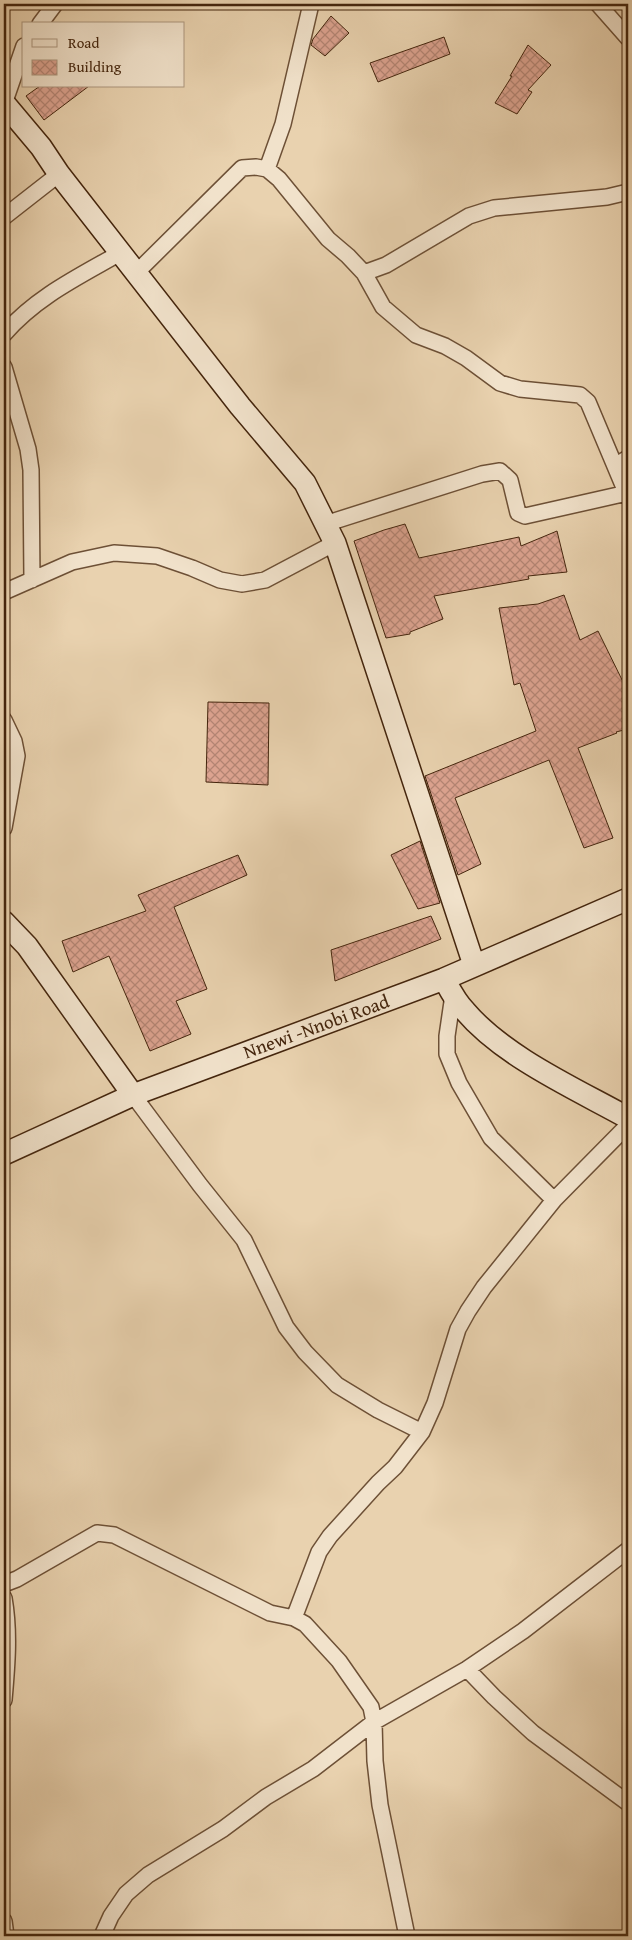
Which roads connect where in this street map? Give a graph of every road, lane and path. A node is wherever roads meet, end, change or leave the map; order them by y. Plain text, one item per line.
1 (55, 4) edge
2 (311, 4) edge
3 (598, 4) edge
4 (42, 22) edge
5 (628, 38) edge
6 (22, 52) edge
7 (4, 104) edge
8 (267, 169) junction
9 (58, 174) junction
10 (628, 192) edge
11 (4, 217) edge
12 (120, 253) junction
13 (136, 273) junction
14 (364, 273) junction
15 (4, 334) edge
16 (4, 367) edge
17 (628, 458) edge
18 (615, 466) junction
19 (627, 495) edge
20 (326, 524) junction
21 (335, 543) junction
22 (32, 580) junction
23 (4, 592) edge
24 (4, 720) edge
25 (4, 828) edge
26 (628, 899) edge
27 (4, 922) edge
28 (474, 965) junction
29 (448, 987) junction
30 (133, 1095) junction
31 (628, 1118) edge
32 (628, 1125) edge
33 (4, 1154) edge
34 (554, 1200) junction
35 (422, 1432) junction
36 (628, 1550) edge
37 (4, 1584) edge
38 (4, 1598) edge
39 (294, 1618) junction
40 (467, 1669) junction
41 (4, 1700) edge
42 (374, 1722) junction
43 (628, 1803) edge
44 (4, 1922) edge
45 (6, 1936) edge
46 (102, 1936) edge
47 (407, 1936) edge

1 - 4 street
2 - 8 street
3 - 5 street
6 - 7 street
7 - 9 street
8 - 13 street
8 - 14 street
9 - 11 street
9 - 12 street
10 - 14 street
12 - 13 street
12 - 15 street
13 - 20 street
14 - 18 street
16 - 22 street
17 - 18 street
18 - 19 street
19 - 20 street
20 - 21 street
21 - 22 street
21 - 28 street
22 - 23 street
24 - 25 street
26 - 28 street, Nnewi -Nnobi Road
27 - 30 street
28 - 29 street, Nnewi -Nnobi Road
29 - 30 street, Nnewi -Nnobi Road
29 - 31 street
29 - 34 street
30 - 33 street, Nnewi -Nnobi Road
30 - 35 street
32 - 34 street
34 - 35 street
35 - 39 street
36 - 40 street
37 - 39 street
38 - 41 street
39 - 42 street
40 - 42 street
40 - 43 street
42 - 46 street
42 - 47 street
44 - 45 street

